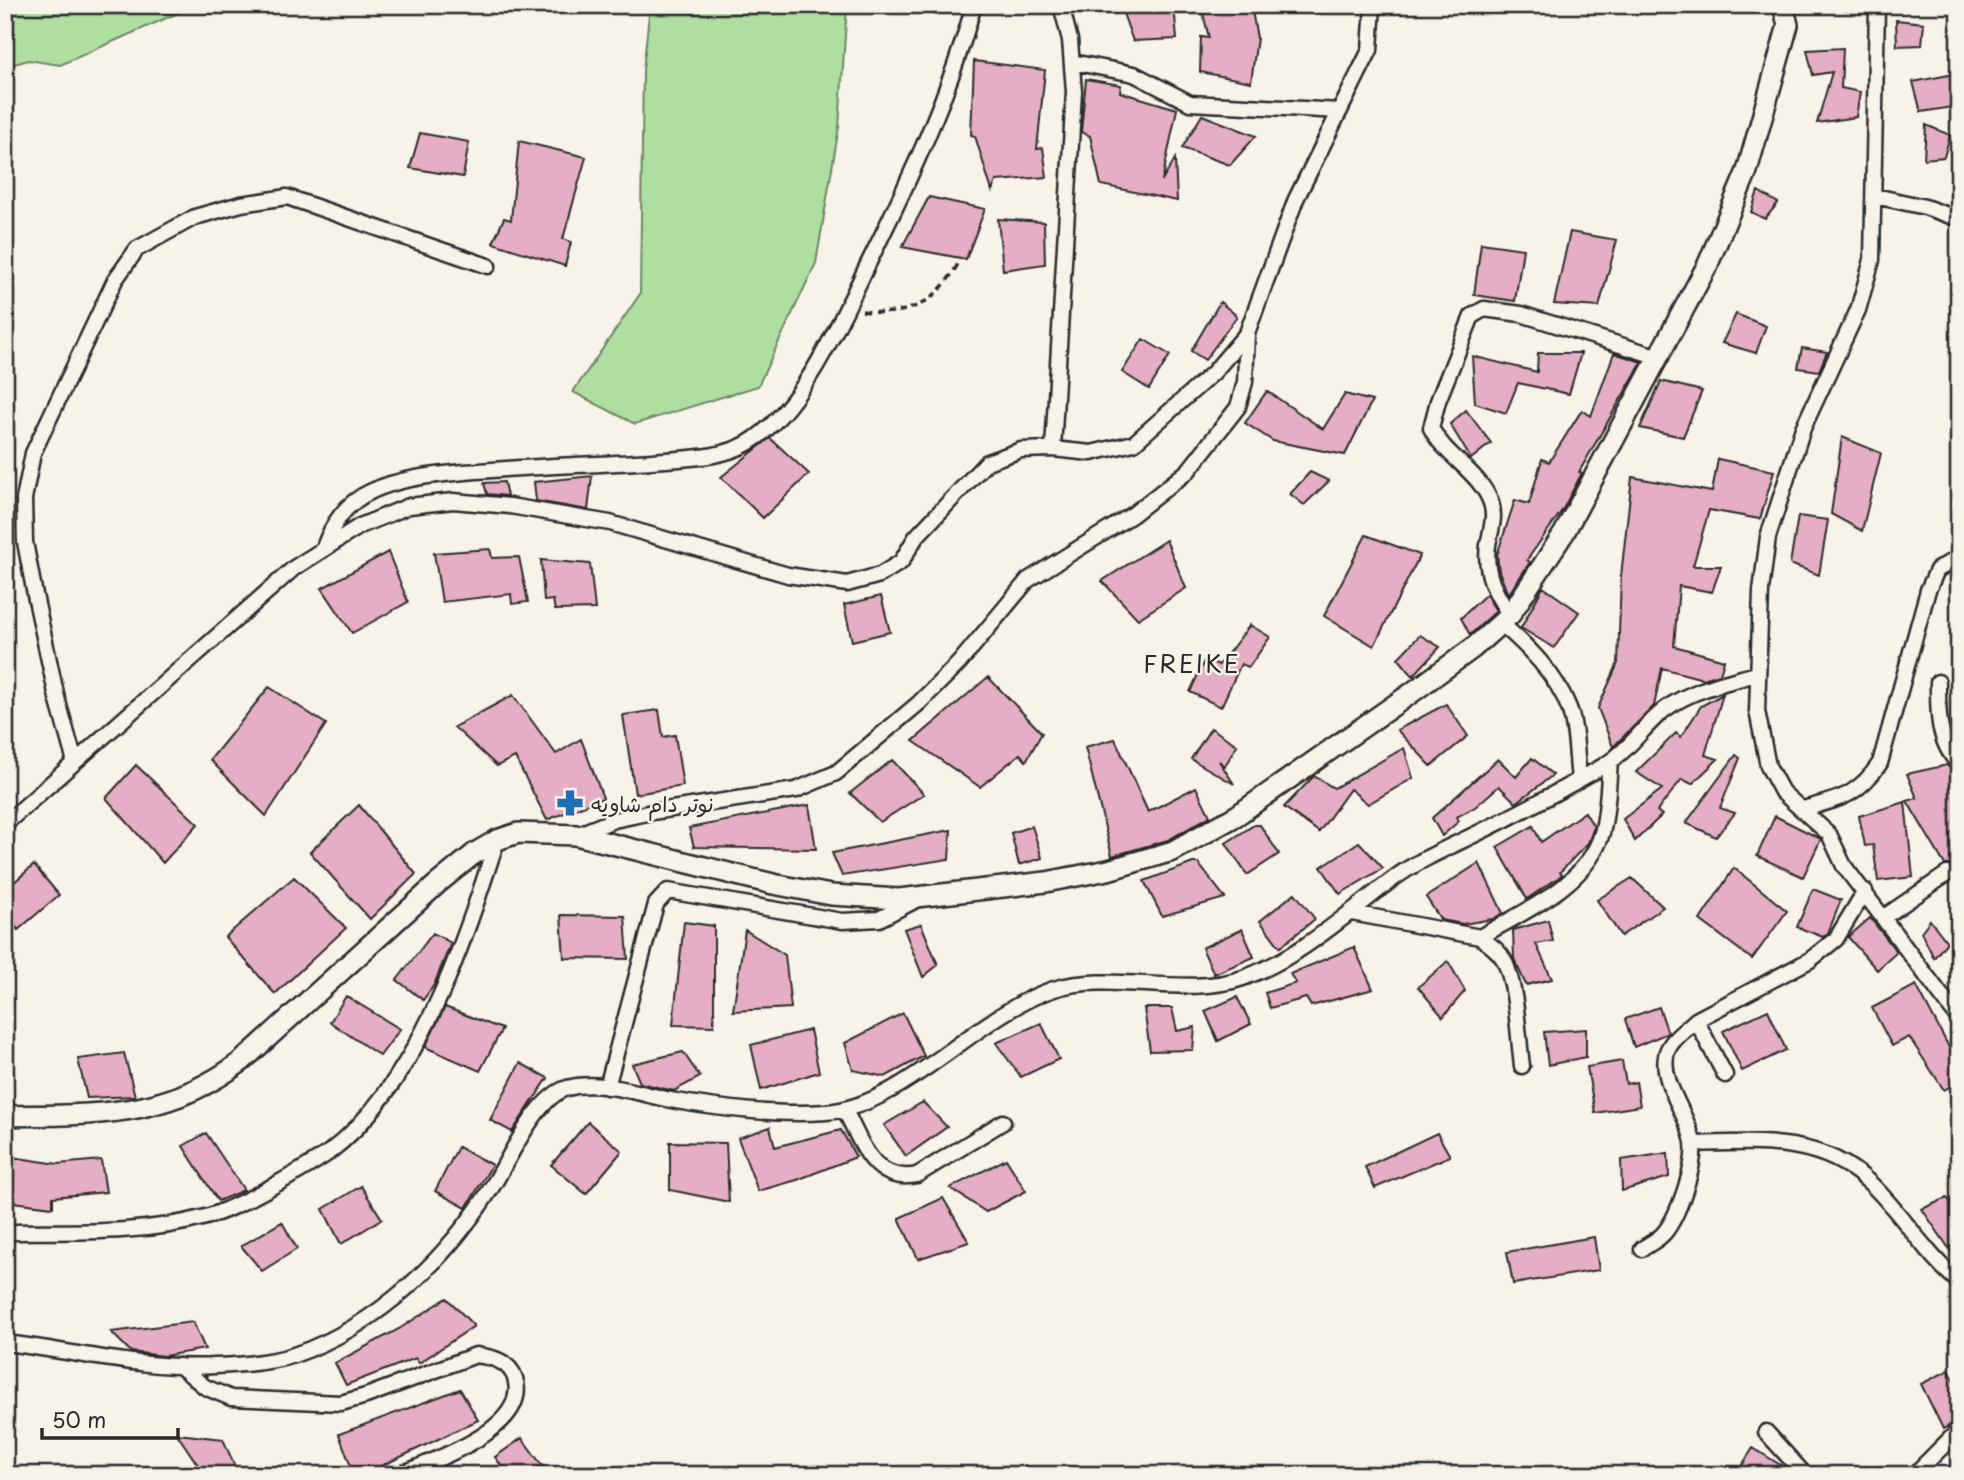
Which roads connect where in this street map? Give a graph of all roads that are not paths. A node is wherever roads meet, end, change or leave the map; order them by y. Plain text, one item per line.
1 (974, 5) edge
2 (1061, 5) edge
3 (1373, 5) edge
4 (1783, 5) edge
5 (1791, 5) edge
6 (1877, 5) edge
7 (1788, 25) junction
8 (1072, 62) junction
9 (1340, 111) junction
10 (1875, 196) junction
11 (1959, 219) edge
12 (488, 266) dead end
13 (1247, 333) junction
14 (1659, 357) junction
15 (1053, 449) junction
16 (323, 550) junction
17 (1959, 557) edge
18 (1506, 620) junction
19 (1756, 674) junction
20 (1938, 682) dead end
21 (75, 762) junction
22 (1610, 762) junction
23 (1959, 764) edge
24 (1578, 779) junction
25 (1803, 809) junction
26 (5, 824) edge
27 (576, 835) junction
28 (497, 840) junction
29 (1947, 874) dead end
30 (1865, 891) junction
31 (923, 897) junction
32 (1352, 913) junction
33 (1884, 917) junction
34 (1480, 937) junction
35 (1959, 1019) edge
36 (1696, 1020) junction
37 (1522, 1066) dead end
38 (1726, 1074) dead end
39 (607, 1087) junction
40 (845, 1110) junction
41 (5, 1116) edge
42 (1003, 1122) dead end
43 (1693, 1144) junction
44 (5, 1232) edge
45 (1642, 1249) dead end
46 (1956, 1276) edge
47 (5, 1343) edge
48 (180, 1366) junction
49 (1959, 1430) edge
50 (1766, 1432) dead end
51 (399, 1475) edge
52 (1805, 1475) edge
53 (1914, 1475) edge

1 - 16 street
2 - 8 street
3 - 9 street
4 - 7 street
5 - 7 street
6 - 10 street
7 - 14 street
8 - 9 street
8 - 15 street
9 - 13 street
10 - 11 street
10 - 19 street
12 - 21 street
13 - 15 street
13 - 27 street
14 - 18 street
14 - 18 street
15 - 16 street
16 - 21 street
17 - 25 street
18 - 24 street
18 - 31 street
19 - 22 street
19 - 25 street
20 - 23 street
21 - 26 street
22 - 24 street
22 - 34 street
24 - 32 street
25 - 30 street
27 - 28 street
27 - 31 street
28 - 41 street
28 - 44 street
29 - 33 street
30 - 33 street
30 - 36 street
31 - 39 street
32 - 34 street
32 - 40 street
33 - 35 street
34 - 37 street
36 - 38 street
36 - 43 street
39 - 40 street
39 - 48 street
40 - 42 street
43 - 45 street
43 - 46 street
47 - 48 street
48 - 51 street
49 - 53 street
50 - 52 street

